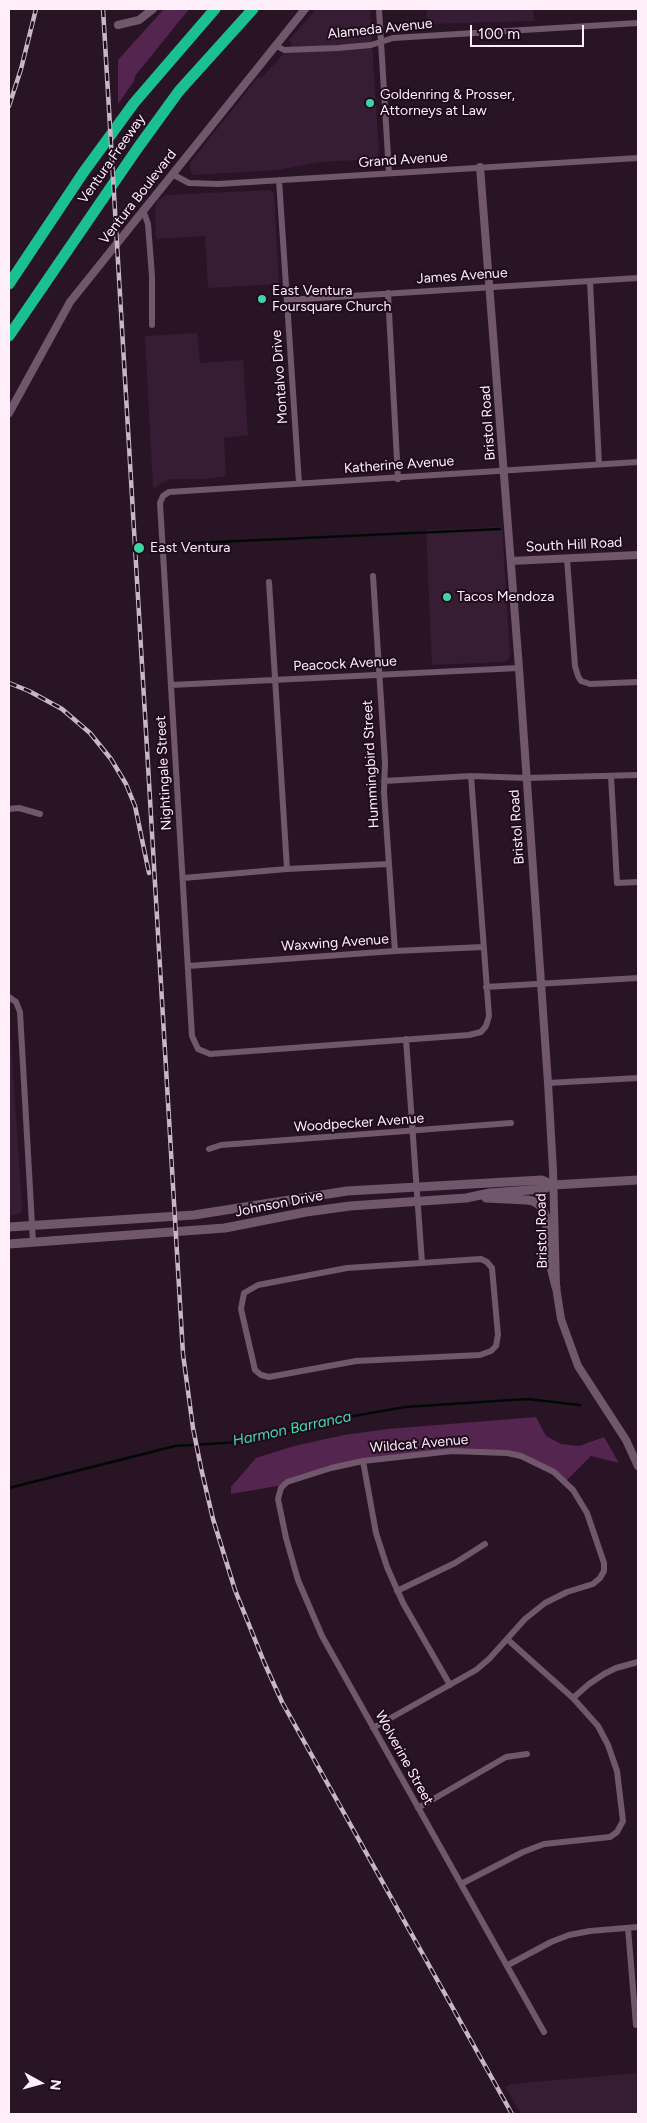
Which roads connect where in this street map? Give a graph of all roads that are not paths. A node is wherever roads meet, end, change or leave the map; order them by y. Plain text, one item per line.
1 (153, 9) edge
2 (204, 9) edge
3 (215, 9) edge
4 (253, 9) edge
5 (305, 9) edge
6 (379, 9) edge
7 (638, 23) edge
8 (118, 24) dead end
9 (381, 42) junction
10 (276, 45) junction
11 (156, 75) junction
12 (638, 158) edge
13 (480, 167) junction
14 (390, 173) junction
15 (172, 174) junction
16 (280, 180) junction
17 (143, 210) junction
18 (638, 278) edge
19 (590, 281) junction
20 (9, 284) edge
21 (489, 287) junction
22 (388, 293) junction
23 (287, 300) junction
24 (152, 325) dead end
25 (9, 336) edge
26 (9, 413) edge
27 (638, 462) edge
28 (599, 464) junction
29 (504, 470) junction
30 (398, 479) junction
31 (299, 483) junction
32 (163, 496) joint
33 (638, 555) edge
34 (567, 559) junction
35 (511, 561) junction
36 (374, 576) dead end
37 (269, 582) dead end
38 (519, 668) junction
39 (379, 674) junction
40 (275, 680) junction
41 (638, 682) edge
42 (171, 685) junction
43 (638, 775) edge
44 (471, 776) junction
45 (611, 776) junction
46 (527, 778) junction
47 (384, 781) junction
48 (9, 809) edge
49 (40, 814) dead end
50 (389, 864) junction
51 (286, 869) junction
52 (183, 878) junction
53 (638, 882) edge
54 (483, 947) junction
55 (396, 951) junction
56 (188, 966) junction
57 (638, 978) edge
58 (541, 983) junction
59 (486, 987) junction
60 (10, 998) edge
61 (406, 1039) junction
62 (638, 1078) edge
63 (548, 1083) junction
64 (511, 1123) dead end
65 (412, 1132) junction
66 (209, 1149) dead end
67 (638, 1180) edge
68 (553, 1184) junction
69 (417, 1187) junction
70 (466, 1198) junction
71 (418, 1201) junction
72 (32, 1226) junction
73 (9, 1227) edge
74 (33, 1242) junction
75 (9, 1244) edge
76 (422, 1263) junction
77 (556, 1287) junction
78 (363, 1461) junction
79 (638, 1466) edge
80 (283, 1485) joint
81 (485, 1544) dead end
82 (397, 1591) junction
83 (507, 1639) junction
84 (638, 1662) edge
85 (450, 1685) junction
86 (573, 1698) junction
87 (373, 1728) junction
88 (527, 1754) dead end
89 (418, 1808) junction
90 (462, 1884) junction
91 (638, 1927) edge
92 (628, 1928) junction
93 (508, 1965) junction
94 (636, 2026) dead end
95 (544, 2032) dead end

1 - 8 street
2 - 11 highway
3 - 11 highway, Ventura Freeway
4 - 25 highway, Ventura Freeway
5 - 10 street, Ventura Boulevard
6 - 9 street
7 - 9 street, Alameda Avenue
9 - 10 street, Alameda Avenue
9 - 14 street
10 - 15 street, Ventura Boulevard
11 - 20 highway, Ventura Freeway
12 - 13 street, Grand Avenue
13 - 14 street, Grand Avenue
13 - 21 street, Bristol Road
14 - 16 street, Grand Avenue
15 - 16 street, Grand Avenue
15 - 17 street, Ventura Boulevard
16 - 23 street, Montalvo Drive
17 - 24 street
17 - 26 street, Ventura Boulevard
18 - 19 street, James Avenue
19 - 21 street, James Avenue
19 - 28 street
21 - 22 street, James Avenue
21 - 29 street, Bristol Road
22 - 23 street, James Avenue
22 - 30 street
23 - 31 street, Montalvo Drive
27 - 28 street, Katherine Avenue
28 - 29 street, Katherine Avenue
29 - 30 street, Katherine Avenue
29 - 35 street, Bristol Road
30 - 31 street, Katherine Avenue
31 - 32 street, Katherine Avenue
32 - 42 street, Nightingale Street
33 - 34 street, South Hill Road
34 - 35 street, South Hill Road
34 - 41 street
35 - 38 street, Bristol Road
36 - 39 street, Hummingbird Street
37 - 40 street
38 - 39 street, Peacock Avenue
38 - 46 street, Bristol Road
39 - 40 street, Peacock Avenue
39 - 47 street, Hummingbird Street
40 - 42 street, Peacock Avenue
40 - 51 street
42 - 52 street, Nightingale Street
43 - 45 street
44 - 46 street
44 - 47 street
44 - 54 street
45 - 46 street
45 - 53 street
46 - 58 street, Bristol Road
47 - 50 street, Hummingbird Street
48 - 49 street
50 - 51 street
50 - 55 street, Hummingbird Street
51 - 52 street
52 - 56 street, Nightingale Street
54 - 55 street, Waxwing Avenue
54 - 59 street
55 - 56 street, Waxwing Avenue
56 - 61 street, Nightingale Street
57 - 58 street
58 - 59 street
58 - 63 street, Bristol Road
59 - 61 street
60 - 72 street
61 - 65 street
62 - 63 street
63 - 68 street, Bristol Road
64 - 65 street, Woodpecker Avenue
65 - 66 street, Woodpecker Avenue
65 - 69 street
67 - 68 main road, Johnson Drive
68 - 69 main road, Johnson Drive
68 - 70 main road, Johnson Drive
68 - 77 street, Bristol Road
69 - 71 street
69 - 72 main road, Johnson Drive
70 - 71 main road, Johnson Drive
70 - 77 main road
71 - 74 main road, Johnson Drive
71 - 76 street
72 - 73 main road, Johnson Drive
72 - 74 street
74 - 75 main road, Johnson Drive
76 - 76 street
77 - 79 street, Bristol Road
78 - 80 street, Wildcat Avenue
78 - 82 street
78 - 83 street, Wildcat Avenue
80 - 87 street, Wolverine Street
81 - 82 street
82 - 85 street
83 - 85 street
83 - 86 street
84 - 86 street
85 - 87 street
86 - 90 street
87 - 89 street, Wolverine Street
88 - 89 street
89 - 90 street, Wolverine Street
90 - 93 street, Wolverine Street
91 - 92 street
92 - 93 street
92 - 94 street
93 - 95 street, Wolverine Street

